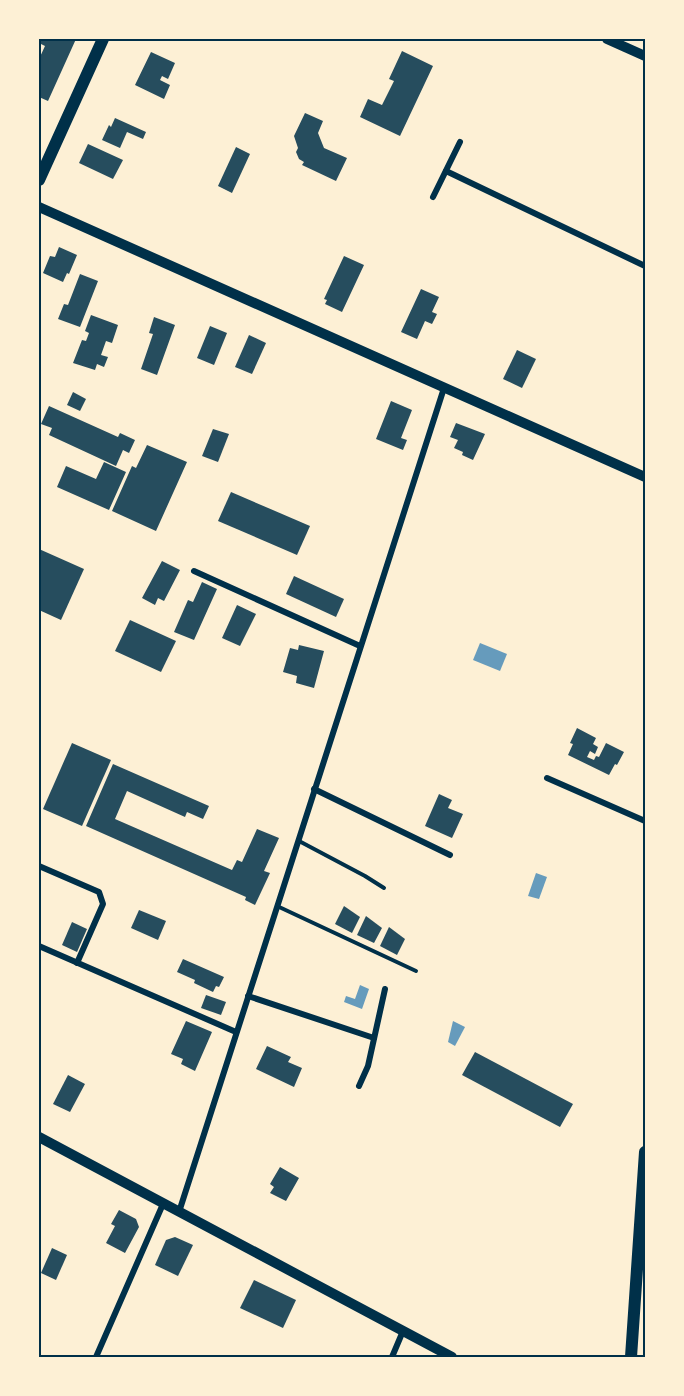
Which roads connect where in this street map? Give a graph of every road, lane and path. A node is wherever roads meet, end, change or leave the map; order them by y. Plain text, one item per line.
1 (103, 39) edge
2 (608, 39) edge
3 (645, 56) edge
4 (460, 142) dead end
5 (446, 171) junction
6 (39, 180) edge
7 (433, 197) dead end
8 (39, 207) edge
9 (645, 266) edge
10 (444, 388) junction
11 (645, 477) edge
12 (194, 571) dead end
13 (360, 646) junction
14 (547, 778) dead end
15 (314, 789) junction
16 (645, 821) edge
17 (298, 840) junction
18 (450, 855) dead end
19 (39, 866) edge
20 (384, 888) dead end
21 (277, 906) junction
22 (39, 946) edge
23 (77, 963) junction
24 (416, 971) dead end
25 (385, 989) dead end
26 (248, 996) junction
27 (236, 1032) junction
28 (374, 1038) junction
29 (359, 1086) dead end
30 (39, 1137) edge
31 (645, 1152) edge
32 (163, 1204) junction
33 (179, 1212) junction
34 (403, 1331) junction
35 (96, 1357) edge
36 (392, 1357) edge
37 (452, 1357) edge
38 (631, 1357) edge

1 - 6 main road
2 - 3 street
4 - 5 street
5 - 7 street
5 - 9 street
8 - 10 street
10 - 11 street
10 - 13 street
12 - 13 street
13 - 15 street
14 - 16 street
15 - 17 street
15 - 18 street
17 - 20 lane
17 - 21 street
19 - 23 street
21 - 24 lane
21 - 26 street
22 - 23 street
23 - 27 street
25 - 28 street
26 - 27 street
26 - 28 street
27 - 33 street
28 - 29 street
30 - 32 street
31 - 38 main road
32 - 33 street
32 - 35 street
33 - 34 street
34 - 36 street
34 - 37 street

